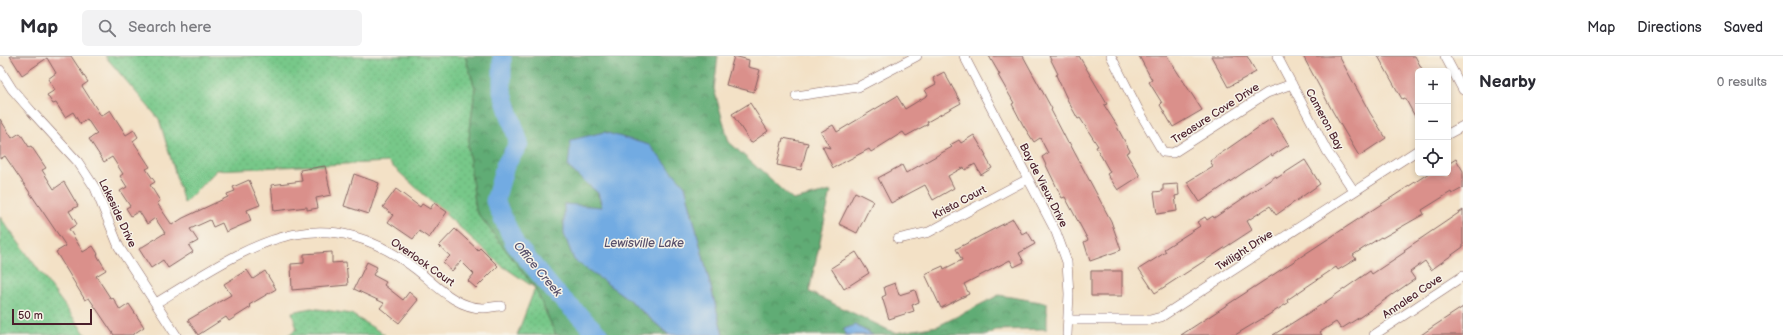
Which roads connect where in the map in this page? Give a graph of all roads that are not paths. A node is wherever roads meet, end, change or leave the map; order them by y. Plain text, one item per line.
1 (917, 56) edge
2 (964, 56) edge
3 (1111, 56) edge
4 (1277, 56) edge
5 (1445, 56) edge
6 (0, 70) edge
7 (1292, 84) junction
8 (1463, 90) edge
9 (796, 96) dead end
10 (1463, 126) edge
11 (1451, 132) edge
12 (1415, 152) edge
13 (1028, 179) junction
14 (1354, 191) junction
15 (898, 239) dead end
16 (1463, 276) edge
17 (156, 303) junction
18 (501, 306) dead end
19 (1068, 320) junction
20 (176, 335) edge
21 (1067, 335) edge
22 (1374, 335) edge

1 - 9 street
2 - 13 street, Bay de Vieux Drive
3 - 7 street, Treasure Cove Drive
4 - 7 street, Cameron Bay
5 - 8 street
6 - 17 street, Lakeside Drive
7 - 14 street, Cameron Bay
10 - 11 street
12 - 14 street, Twilight Drive
13 - 15 street, Krista Court
13 - 19 street, Bay de Vieux Drive
14 - 19 street, Twilight Drive
16 - 22 street, Annalea Cove
17 - 18 street, Overlook Court
17 - 20 street, Lakeside Drive
19 - 21 street, Bay de Vieux Drive

